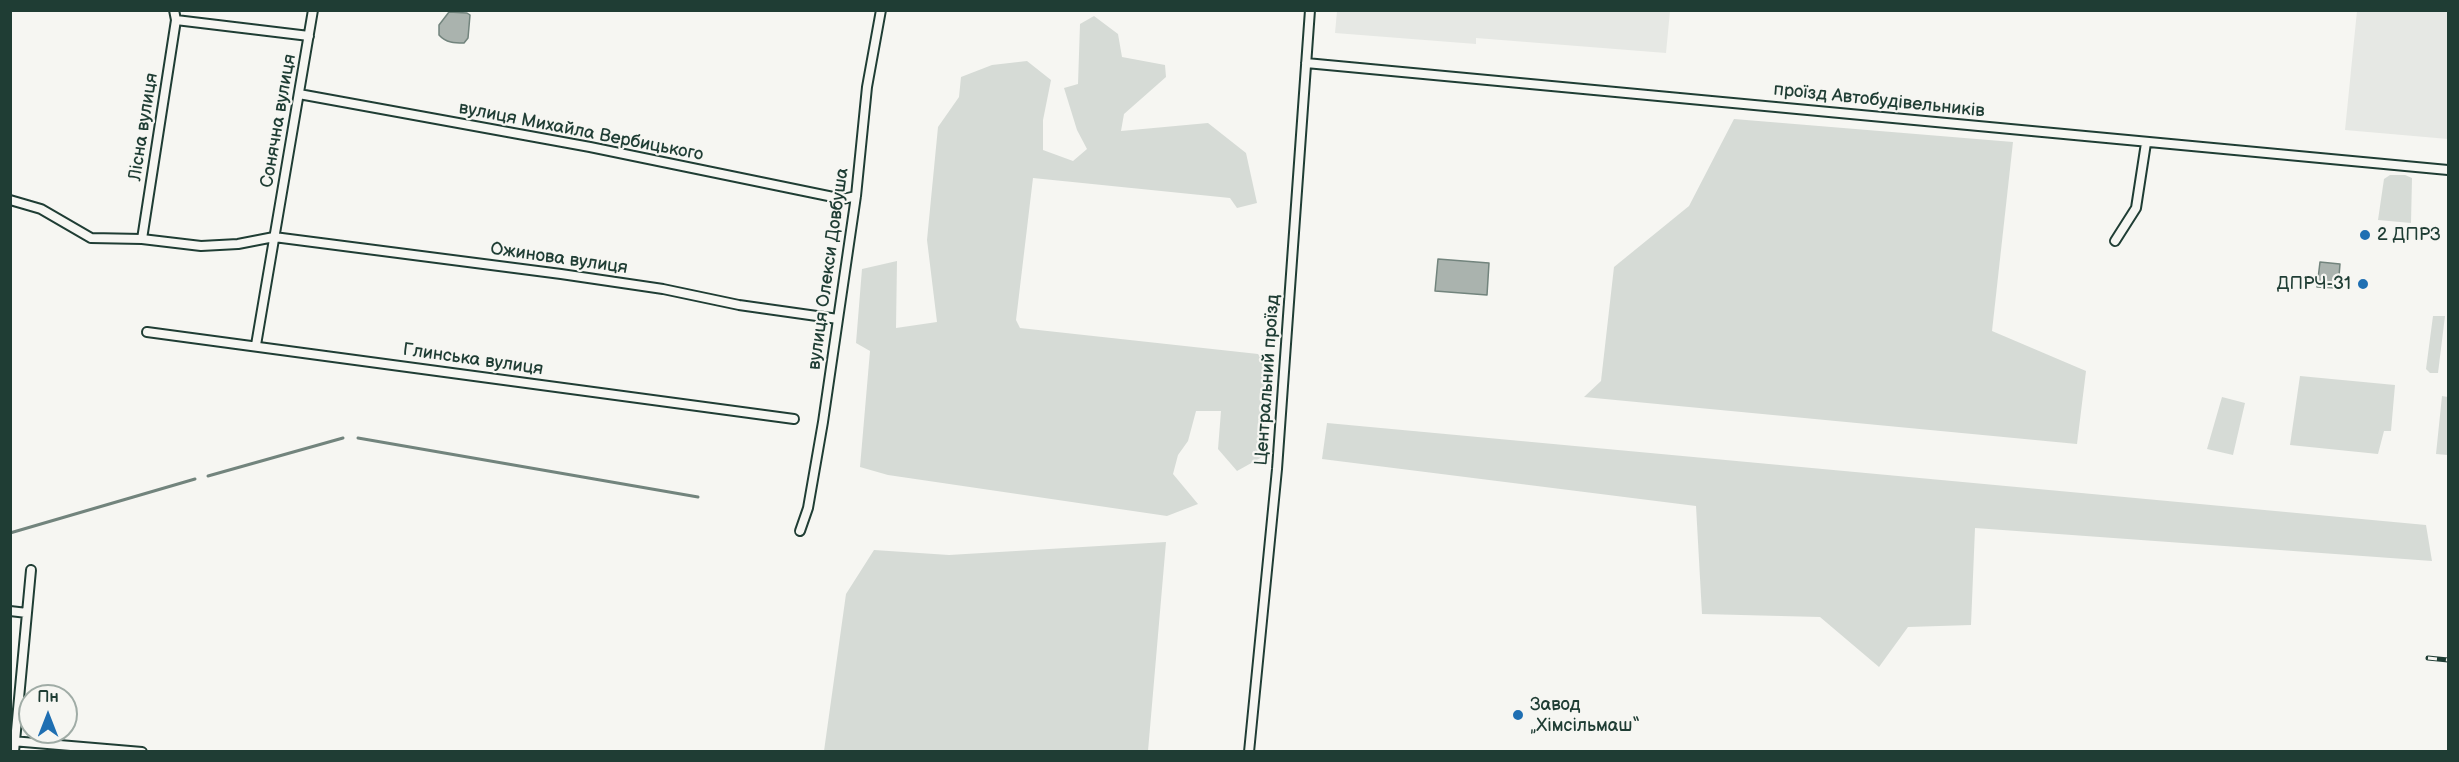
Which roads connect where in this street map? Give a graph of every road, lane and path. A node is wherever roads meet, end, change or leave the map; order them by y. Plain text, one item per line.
1 (174, 10) edge
2 (313, 10) edge
3 (881, 10) edge
4 (1310, 10) edge
5 (176, 20) junction
6 (309, 36) junction
7 (1306, 63) junction
8 (299, 94) junction
9 (2146, 143) junction
10 (2448, 170) edge
11 (856, 196) junction
12 (10, 200) edge
13 (274, 237) junction
14 (142, 239) junction
15 (2115, 241) dead end
16 (838, 319) junction
17 (147, 332) dead end
18 (256, 345) junction
19 (795, 419) dead end
20 (800, 531) dead end
21 (31, 570) dead end
22 (10, 611) edge
23 (27, 613) junction
24 (13, 741) edge
25 (14, 752) edge
26 (141, 752) edge
27 (1250, 752) edge

1 - 5 street, Лісна вулиця
2 - 6 street, Сонячна вулиця
3 - 11 street, вулиця Олекси Довбуша
4 - 7 street, Центральний проїзд
5 - 6 street
5 - 14 street, Лісна вулиця
6 - 8 street, Сонячна вулиця
7 - 9 street, проїзд Автобудівельників
7 - 27 street, Центральний проїзд
8 - 11 street, вулиця Михайла Вербицького
8 - 13 street, Сонячна вулиця
9 - 10 street, проїзд Автобудівельників
9 - 15 street
11 - 16 street, вулиця Олекси Довбуша
12 - 14 street
13 - 14 street
13 - 16 street, Ожинова вулиця
13 - 18 street, Сонячна вулиця
16 - 20 street, вулиця Олекси Довбуша
17 - 18 street, Глинська вулиця
18 - 19 street, Глинська вулиця
21 - 23 street
22 - 23 street
23 - 24 street
24 - 25 street
24 - 26 street

